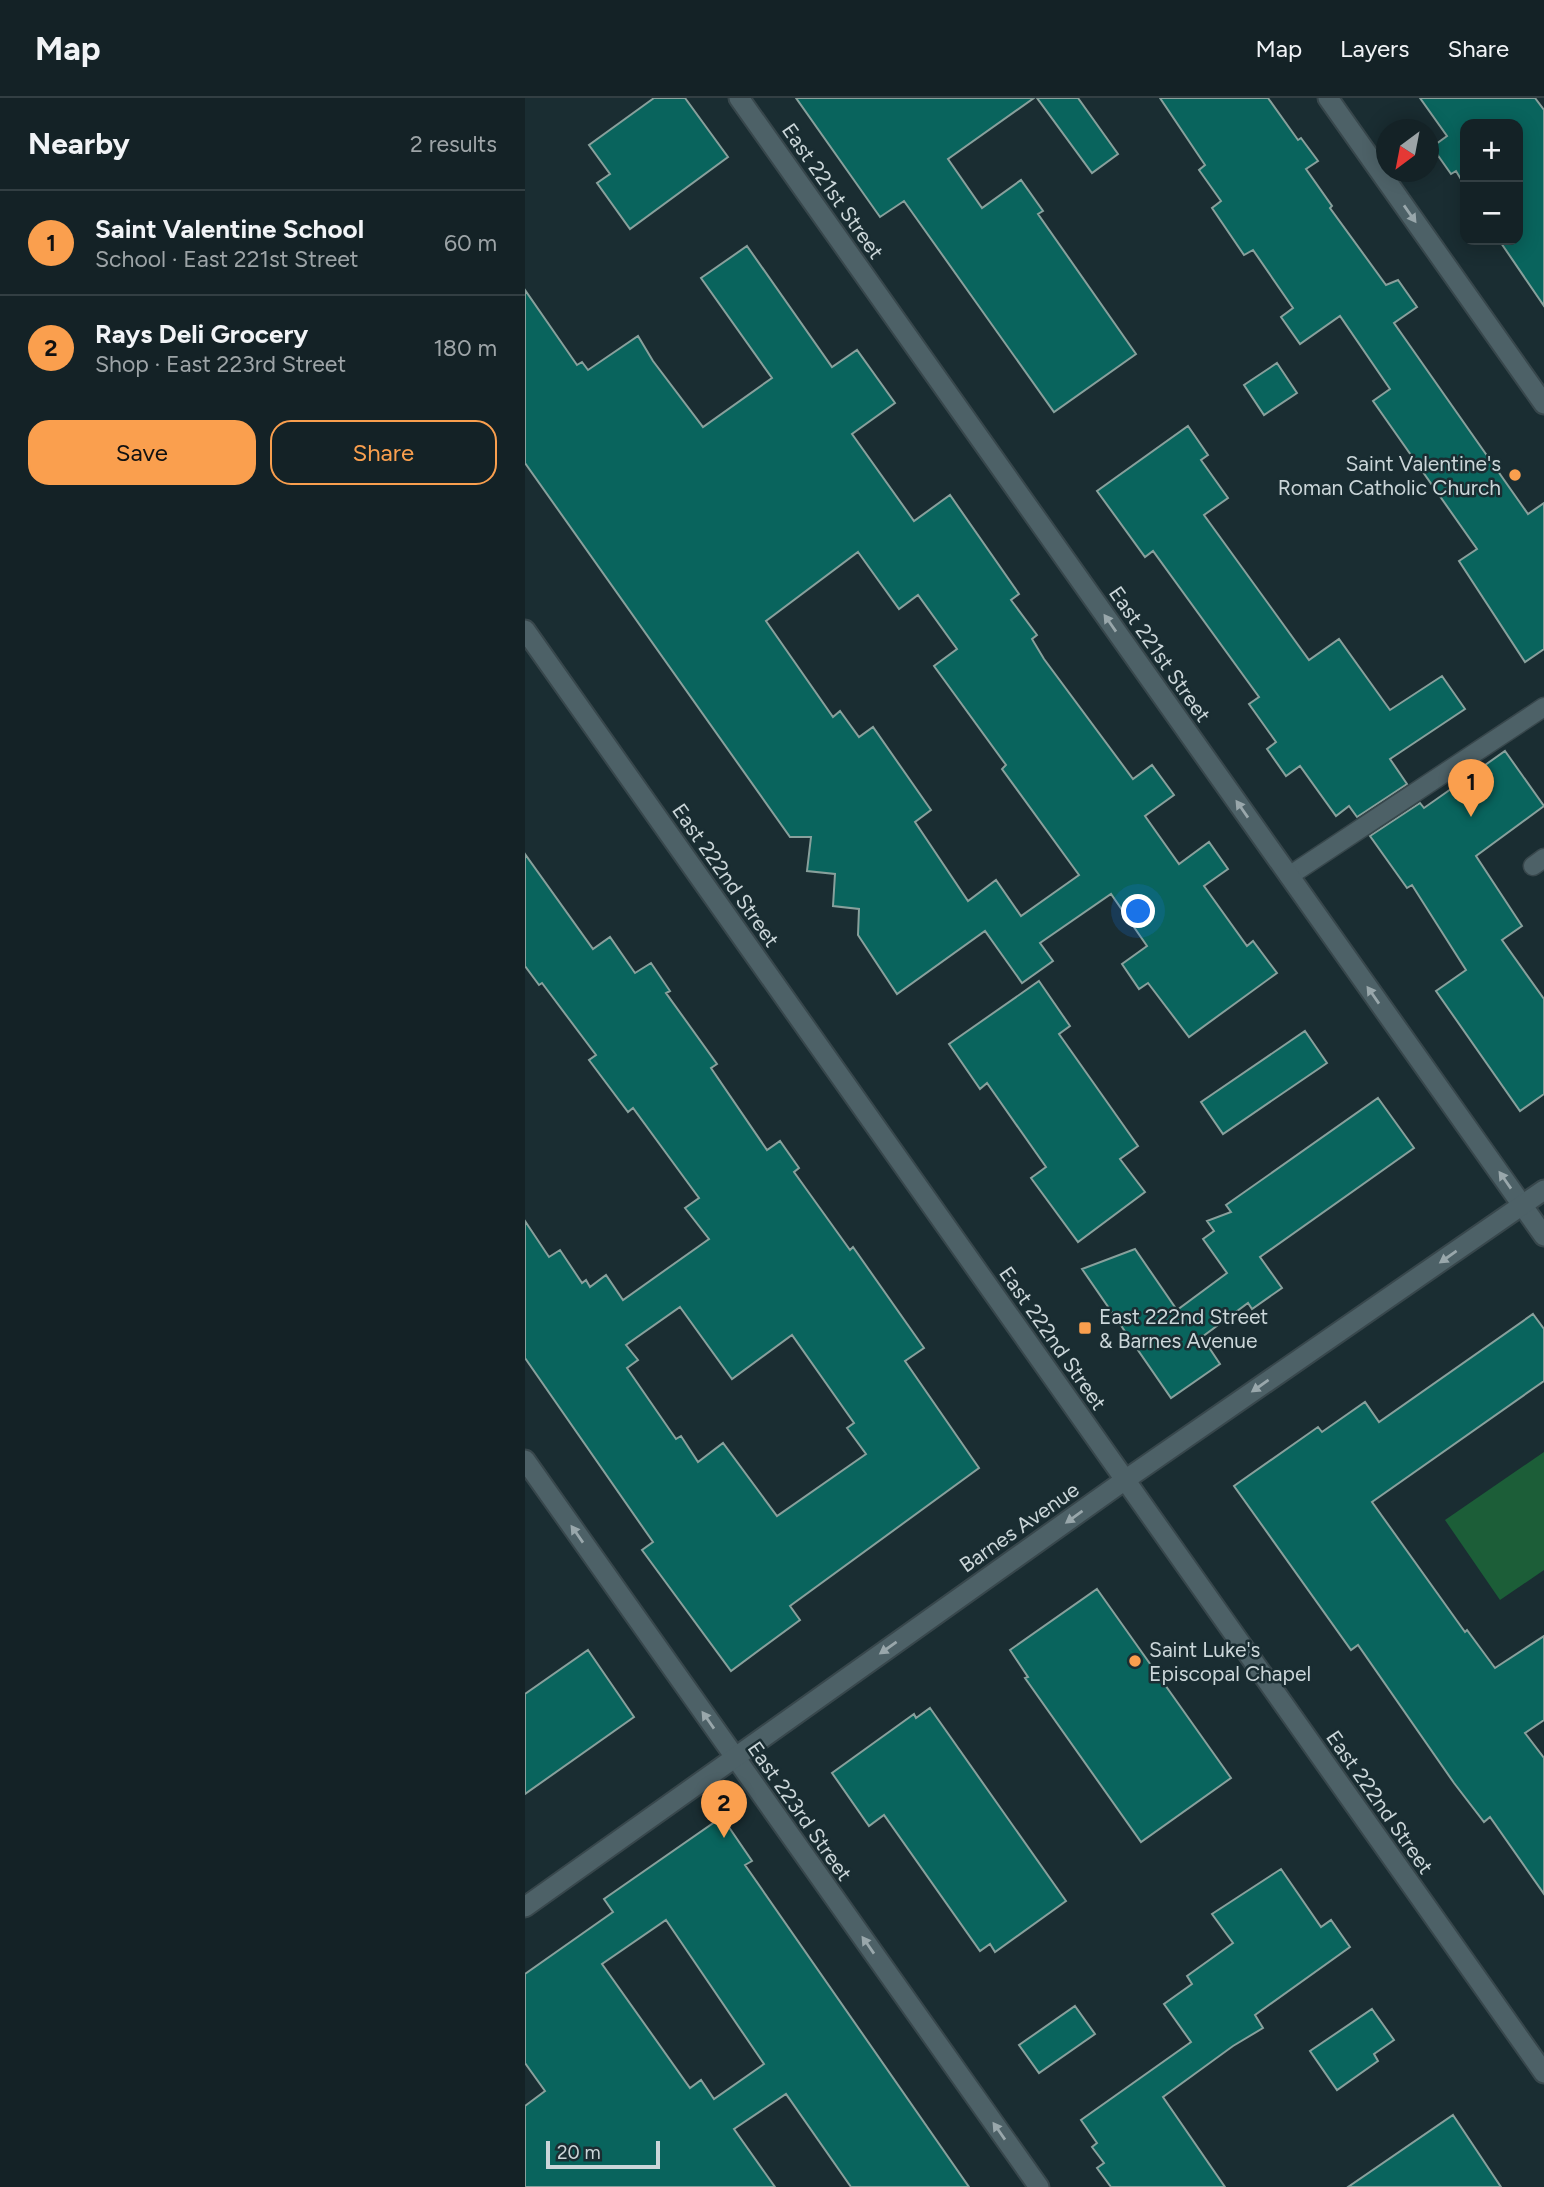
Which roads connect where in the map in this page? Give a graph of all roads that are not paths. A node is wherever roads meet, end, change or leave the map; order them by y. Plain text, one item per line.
1 (739, 98) edge
2 (1328, 98) edge
3 (1544, 404) edge
4 (525, 629) edge
5 (1544, 707) edge
6 (1289, 876) junction
7 (1544, 1190) edge
8 (1522, 1205) junction
9 (1544, 1236) edge
10 (525, 1460) edge
11 (1125, 1480) junction
12 (735, 1757) junction
13 (525, 1907) edge
14 (1544, 2073) edge
15 (1039, 2187) edge

6 -> 1 street, East 221st Street
2 -> 3 street
4 - 11 street, East 222nd Street
5 - 6 lane
8 -> 6 street, East 221st Street
7 - 8 street, Barnes Avenue
8 - 9 street, East 221st Street
8 -> 11 street, Barnes Avenue
12 -> 10 street, East 223rd Street
11 -> 12 street, Barnes Avenue
11 - 14 street, East 222nd Street
12 - 13 street, Barnes Avenue
15 -> 12 street, East 223rd Street

